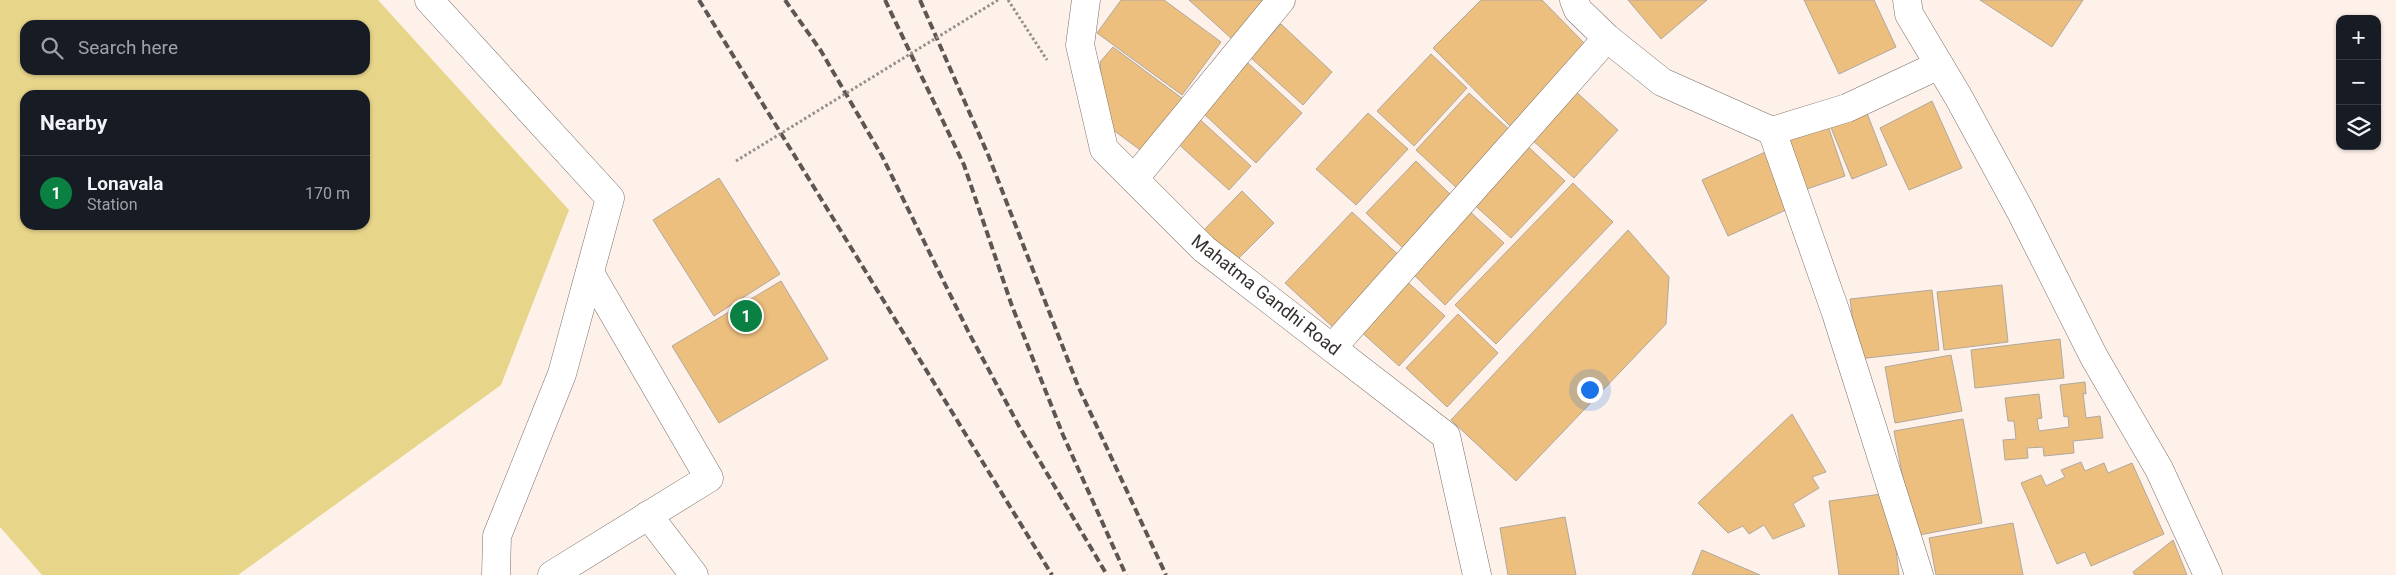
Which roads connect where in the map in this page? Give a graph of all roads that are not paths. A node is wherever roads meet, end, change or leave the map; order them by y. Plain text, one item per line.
1 (429, 0) edge
2 (1086, 0) edge
3 (1281, 0) edge
4 (1574, 0) edge
5 (1907, 0) edge
6 (1607, 38) junction
7 (1939, 64) junction
8 (1772, 131) junction
9 (1134, 179) junction
10 (590, 273) junction
11 (1332, 348) junction
12 (648, 515) junction
13 (496, 575) edge
14 (552, 575) edge
15 (694, 575) edge
16 (1477, 575) edge
17 (1918, 575) edge
18 (2208, 575) edge

1 - 10 street
2 - 9 street, Mahatma Gandhi Road
3 - 9 street
4 - 6 street
5 - 7 street
6 - 8 street
6 - 11 street
7 - 8 street
7 - 18 street
8 - 17 street
9 - 11 street, Mahatma Gandhi Road
10 - 12 street
10 - 13 street
11 - 16 street, Mahatma Gandhi Road
12 - 14 street
12 - 15 street

